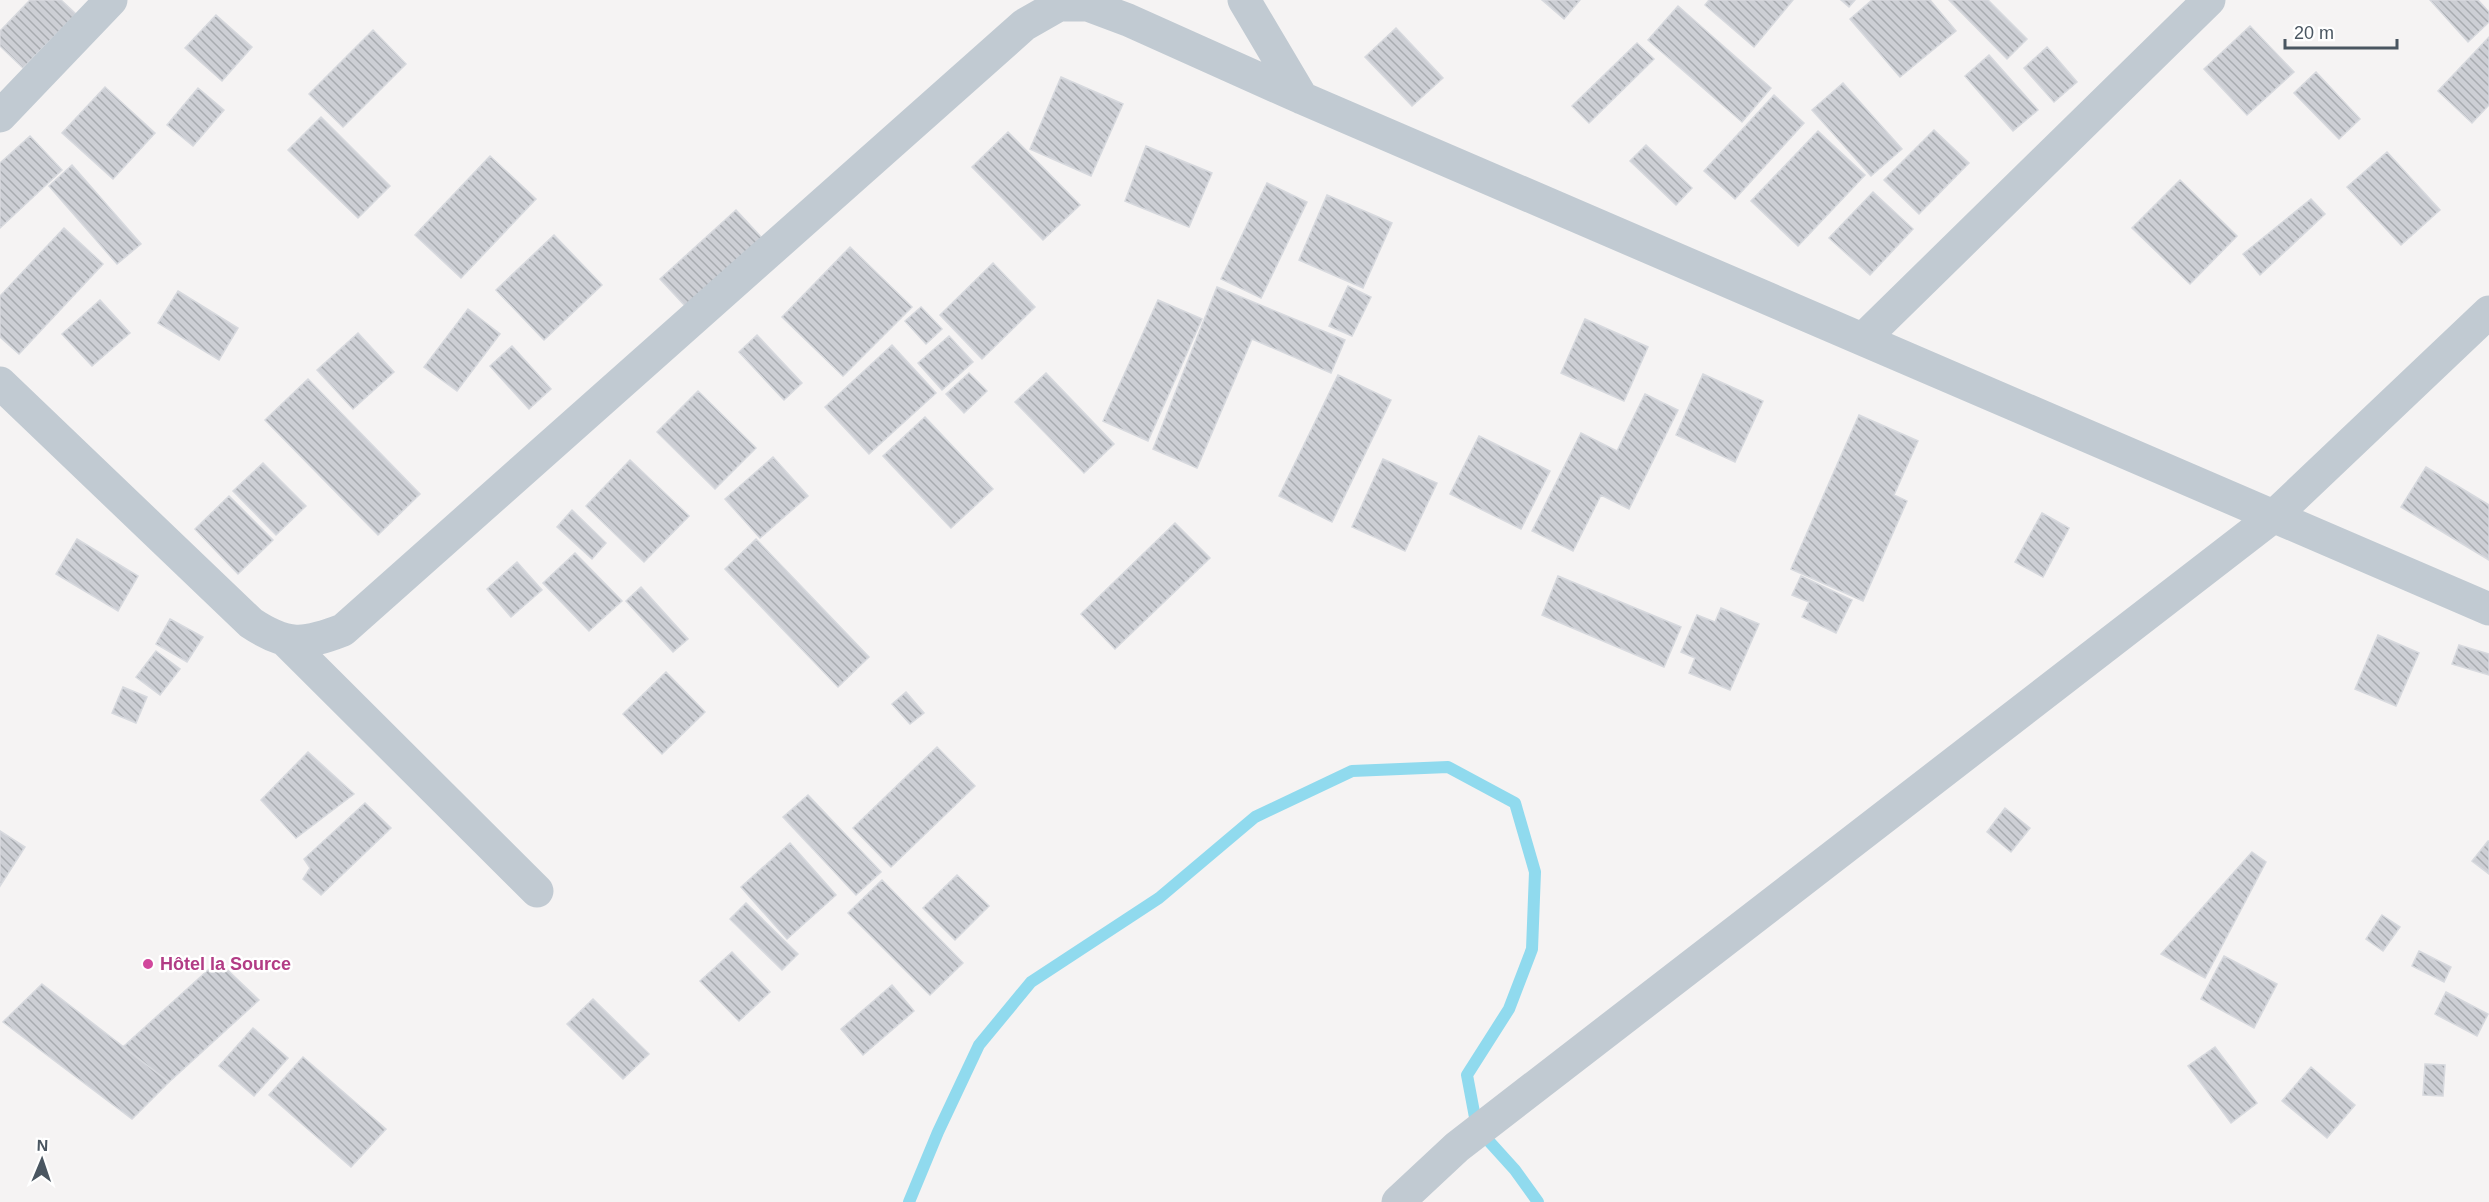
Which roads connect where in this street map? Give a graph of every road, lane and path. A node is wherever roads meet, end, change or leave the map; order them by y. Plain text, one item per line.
1 (111, 0) edge
2 (1244, 0) edge
3 (2209, 0) edge
4 (1302, 98) junction
5 (0, 116) edge
6 (2489, 312) edge
7 (1864, 338) junction
8 (0, 383) edge
9 (2274, 516) junction
10 (2489, 609) edge
11 (287, 642) junction
12 (537, 891) dead end
13 (1398, 1202) edge

1 - 5 street
2 - 4 street
3 - 7 street
4 - 7 street
4 - 11 street
6 - 9 street
7 - 9 street
8 - 11 street
9 - 10 street
9 - 13 street
11 - 12 street

